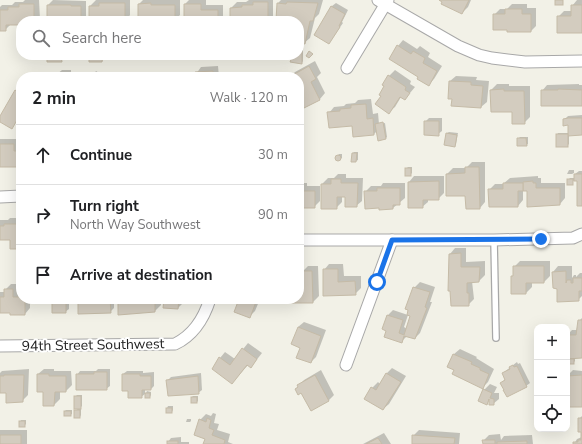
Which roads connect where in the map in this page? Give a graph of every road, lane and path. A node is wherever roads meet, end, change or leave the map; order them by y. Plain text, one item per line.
1 (384, 1) edge
2 (582, 61) edge
3 (347, 68) dead end
4 (16, 196) edge
5 (0, 197) edge
6 (579, 238) edge
7 (304, 240) edge
8 (392, 240) junction
9 (494, 240) junction
10 (209, 304) edge
11 (496, 338) dead end
12 (0, 346) edge
13 (346, 365) dead end

1 - 2 street
1 - 3 street
4 - 5 street
6 - 9 street
7 - 8 street
8 - 9 street
8 - 13 street
9 - 11 lane
10 - 12 street, 94th Street Southwest

